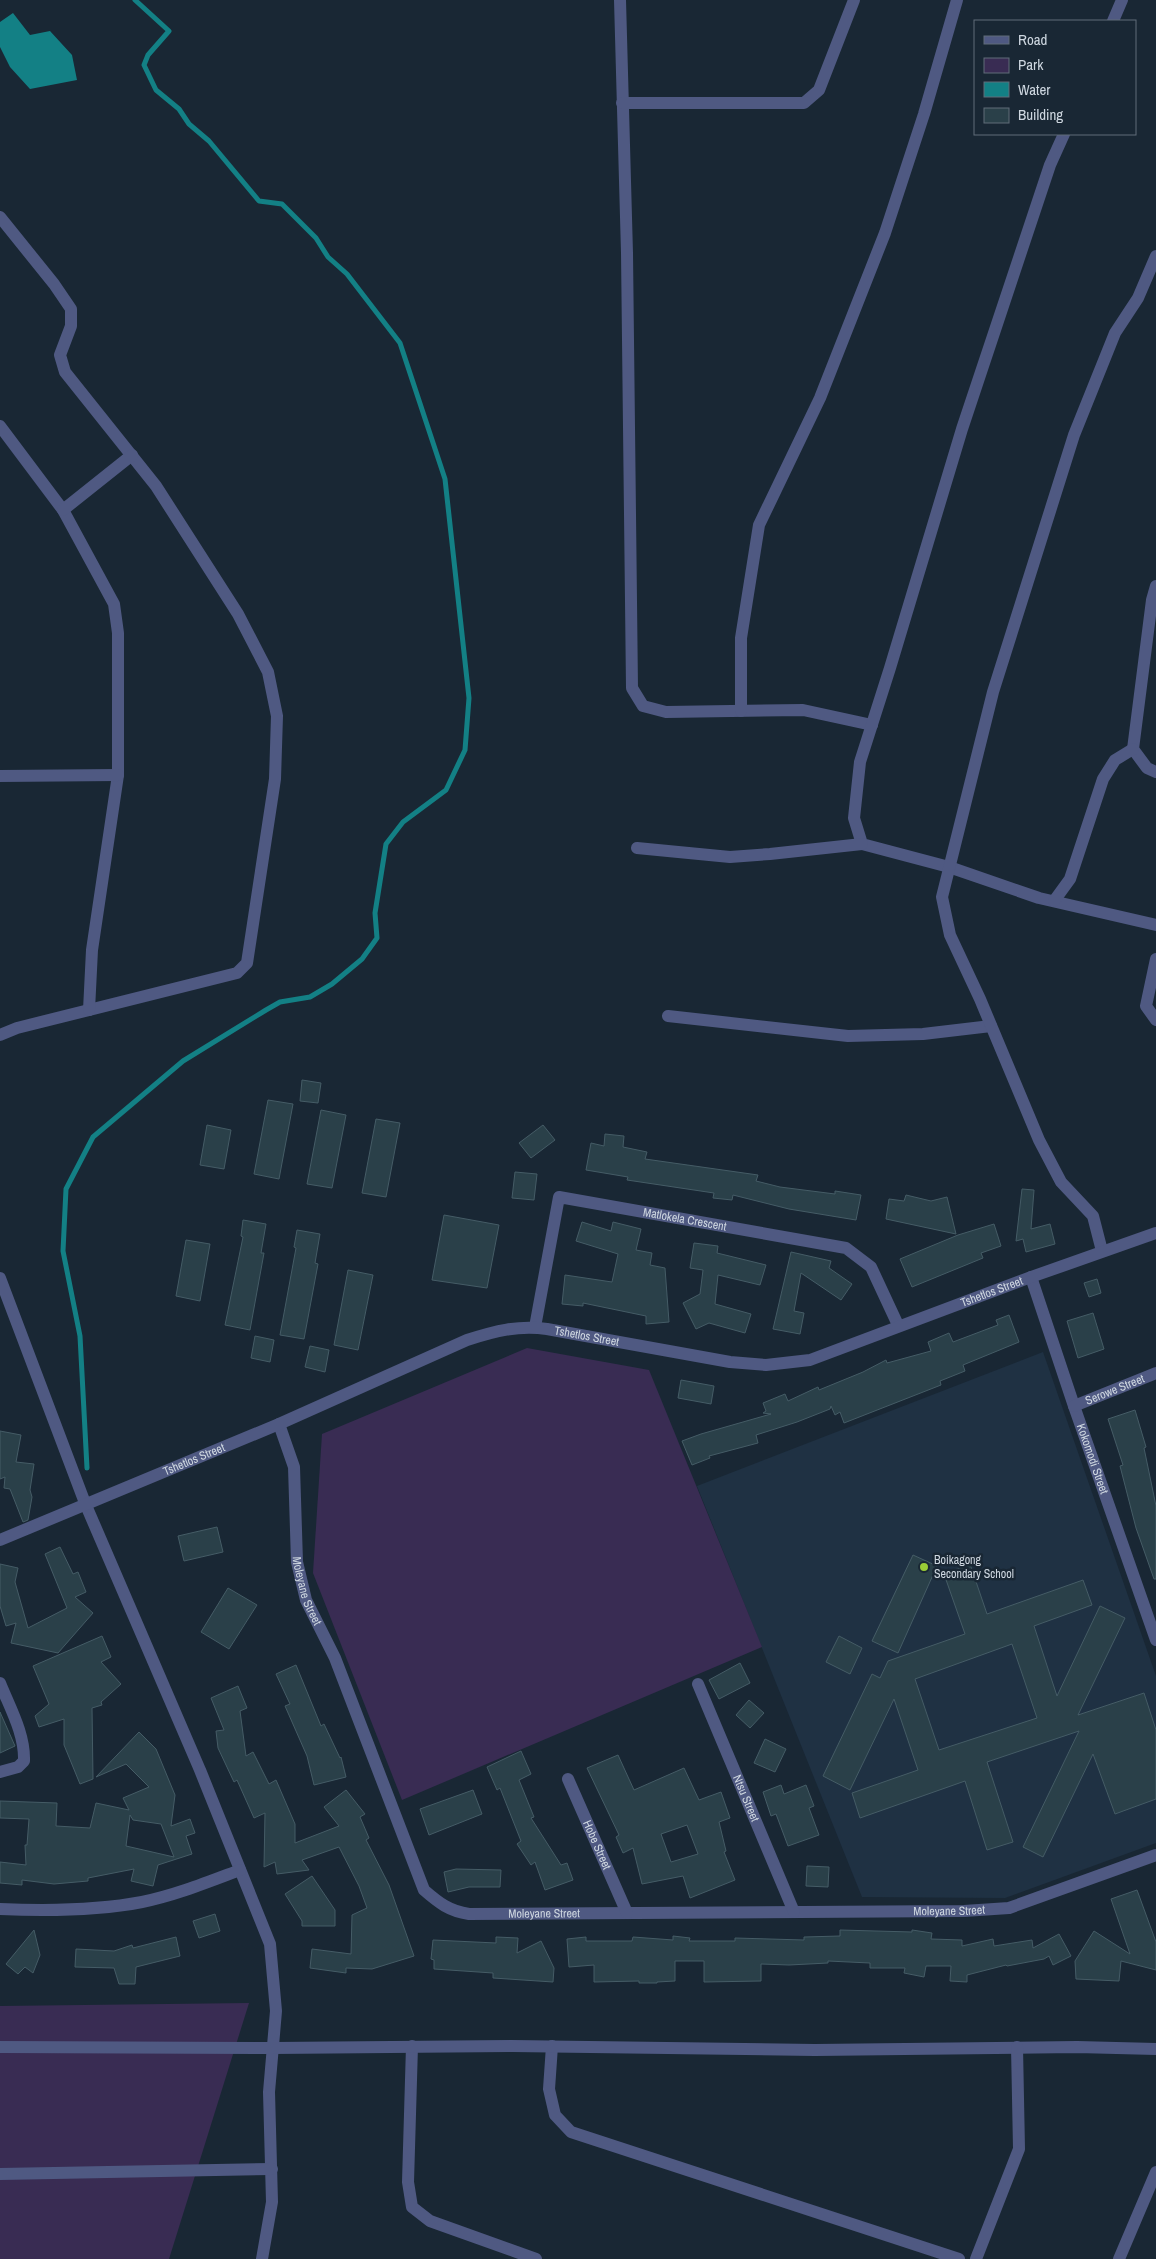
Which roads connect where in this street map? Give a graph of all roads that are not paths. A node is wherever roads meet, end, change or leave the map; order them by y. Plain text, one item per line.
1 (620, 0) edge
2 (854, 0) edge
3 (957, 0) edge
4 (1122, 0) edge
5 (1113, 20) edge
6 (622, 103) junction
7 (1064, 135) edge
8 (0, 217) edge
9 (1156, 256) edge
10 (0, 426) edge
11 (132, 455) junction
12 (63, 510) junction
13 (1156, 586) edge
14 (741, 711) junction
15 (872, 725) junction
16 (1133, 749) junction
17 (1156, 772) edge
18 (118, 775) junction
19 (0, 776) edge
20 (862, 844) junction
21 (637, 848) dead end
22 (949, 867) junction
23 (1054, 901) junction
24 (1156, 925) edge
25 (1156, 959) edge
26 (88, 1010) junction
27 (668, 1016) dead end
28 (1156, 1020) edge
29 (991, 1026) junction
30 (0, 1035) edge
31 (1156, 1233) edge
32 (1102, 1251) junction
33 (1031, 1276) junction
34 (0, 1278) edge
35 (898, 1326) junction
36 (536, 1328) junction
37 (1156, 1373) edge
38 (1074, 1406) junction
39 (279, 1424) junction
40 (85, 1503) junction
41 (0, 1540) edge
42 (1156, 1640) edge
43 (0, 1683) edge
44 (698, 1684) dead end
45 (0, 1772) edge
46 (568, 1779) dead end
47 (1156, 1855) edge
48 (240, 1870) junction
49 (0, 1909) edge
50 (627, 1912) junction
51 (794, 1912) junction
52 (412, 2046) junction
53 (552, 2046) junction
54 (0, 2047) edge
55 (1017, 2047) junction
56 (273, 2048) junction
57 (1156, 2049) edge
58 (272, 2170) junction
59 (1156, 2172) edge
60 (0, 2174) edge
61 (1152, 2192) edge
62 (262, 2259) edge
63 (536, 2259) edge
64 (959, 2259) edge
65 (976, 2259) edge
66 (1119, 2259) edge

1 - 6 street
2 - 6 street
3 - 14 street
4 - 5 street
6 - 14 street
7 - 15 street
8 - 11 street
9 - 22 street
10 - 12 street
11 - 12 street
11 - 26 street
12 - 18 street
13 - 16 street
14 - 15 street
15 - 20 street
16 - 17 street
16 - 23 street
18 - 19 street
18 - 26 street
20 - 21 street
20 - 22 street
22 - 23 street
22 - 29 street
23 - 24 street
25 - 28 street
26 - 30 street
27 - 29 street
29 - 32 street
31 - 32 street, Tshetlos Street
32 - 33 street, Tshetlos Street
33 - 35 street, Tshetlos Street
33 - 38 street, Kokomodi Street
34 - 40 street
35 - 36 street, Tshetlos Street
35 - 36 street, Matlokela Crescent
36 - 39 street, Tshetlos Street
37 - 38 street, Serowe Street
38 - 42 street, Kokomodi Street
39 - 40 street, Tshetlos Street
39 - 50 street, Moleyane Street
40 - 41 street, Tshetlos Street
40 - 48 street
43 - 45 street
44 - 51 street, Ntsu Street
46 - 50 street, Hobe Street
47 - 51 street, Moleyane Street
48 - 49 street
48 - 56 street
50 - 51 street, Moleyane Street
52 - 53 street
52 - 56 street
52 - 63 street
53 - 55 street
53 - 64 street
54 - 56 street
55 - 57 street
55 - 65 street
56 - 58 street
58 - 60 street
58 - 62 street
59 - 61 street
61 - 66 street

